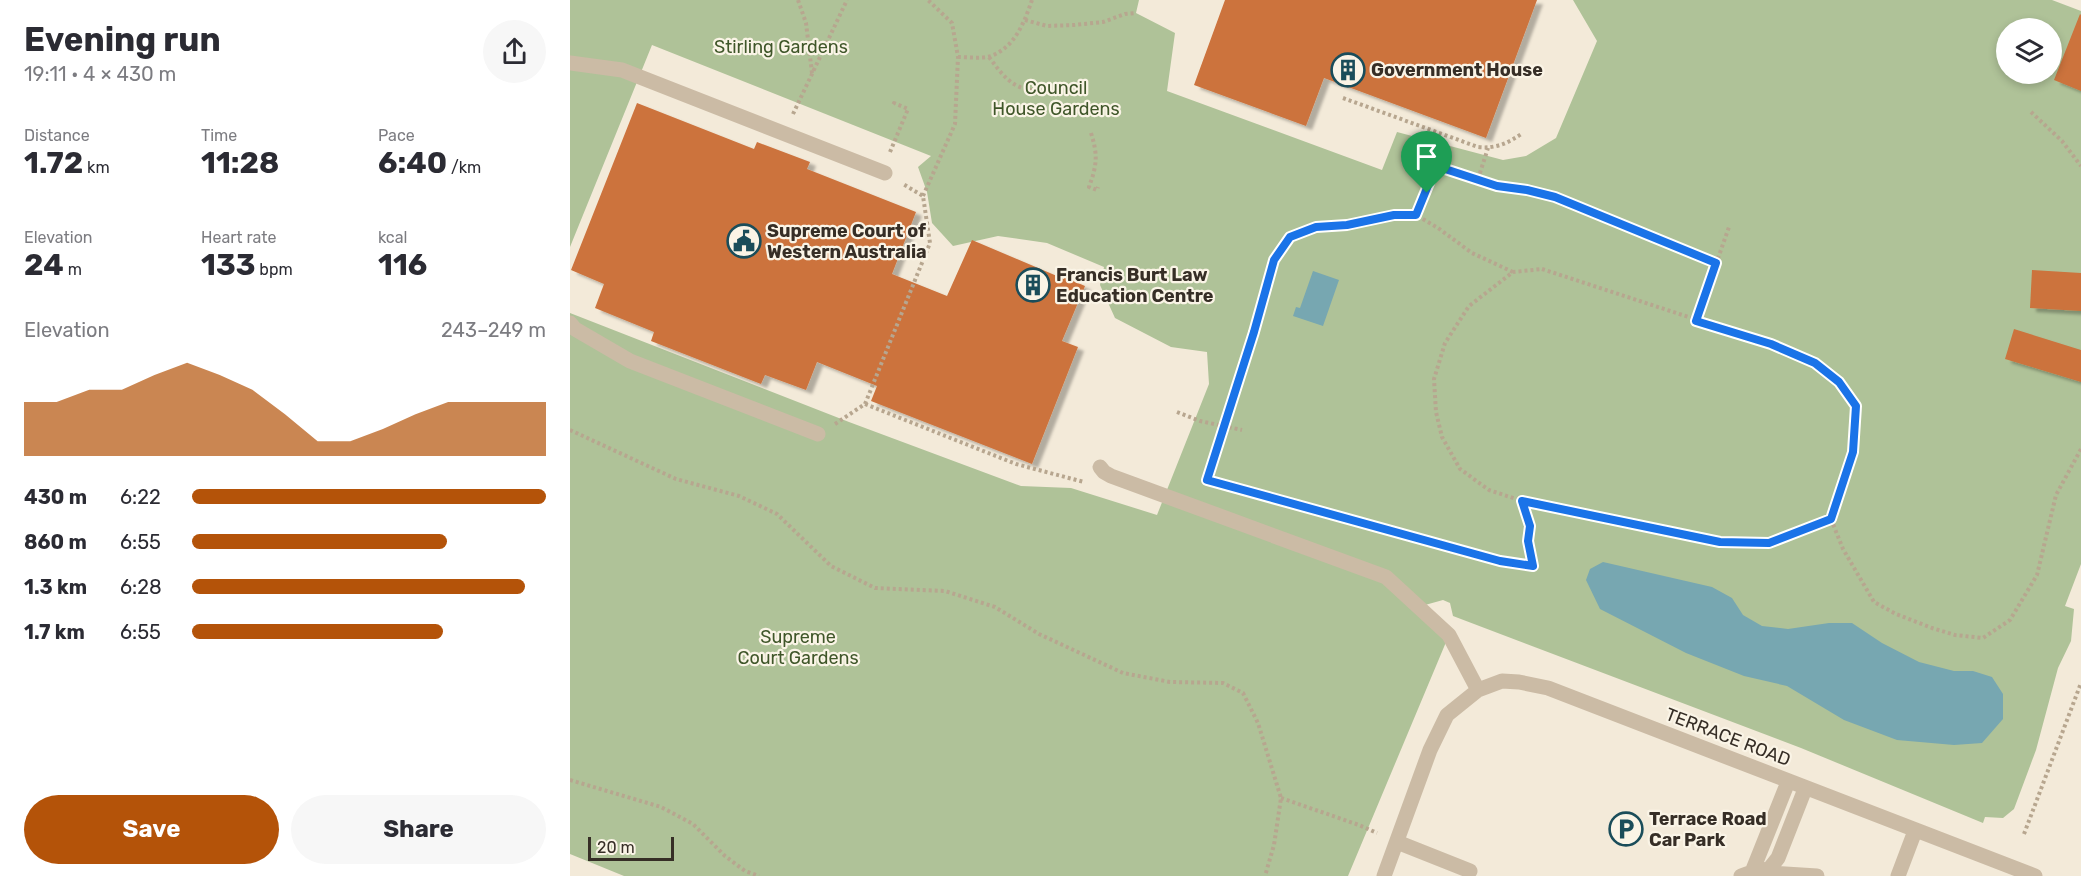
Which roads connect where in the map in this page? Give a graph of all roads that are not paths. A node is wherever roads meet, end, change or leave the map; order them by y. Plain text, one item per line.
1 (570, 63) edge
2 (883, 172) road end
3 (570, 323) edge
4 (818, 434) road end
5 (1100, 467) dead end
6 (1478, 690) junction
7 (1788, 782) junction
8 (1805, 789) junction
9 (1915, 831) junction
10 (1397, 842) junction
11 (1470, 871) dead end
12 (1751, 874) edge
13 (1384, 876) edge
14 (1817, 876) edge
15 (1898, 876) edge
16 (2035, 876) edge

1 - 2 street
3 - 4 street
5 - 6 street
6 - 7 street, TERRACE ROAD
6 - 10 street, TERRACE ROAD
7 - 8 street, TERRACE ROAD
7 - 12 street
8 - 9 street, TERRACE ROAD
8 - 12 street
9 - 15 street
9 - 16 street, TERRACE ROAD
10 - 11 street
10 - 13 street, TERRACE ROAD
12 - 14 street

